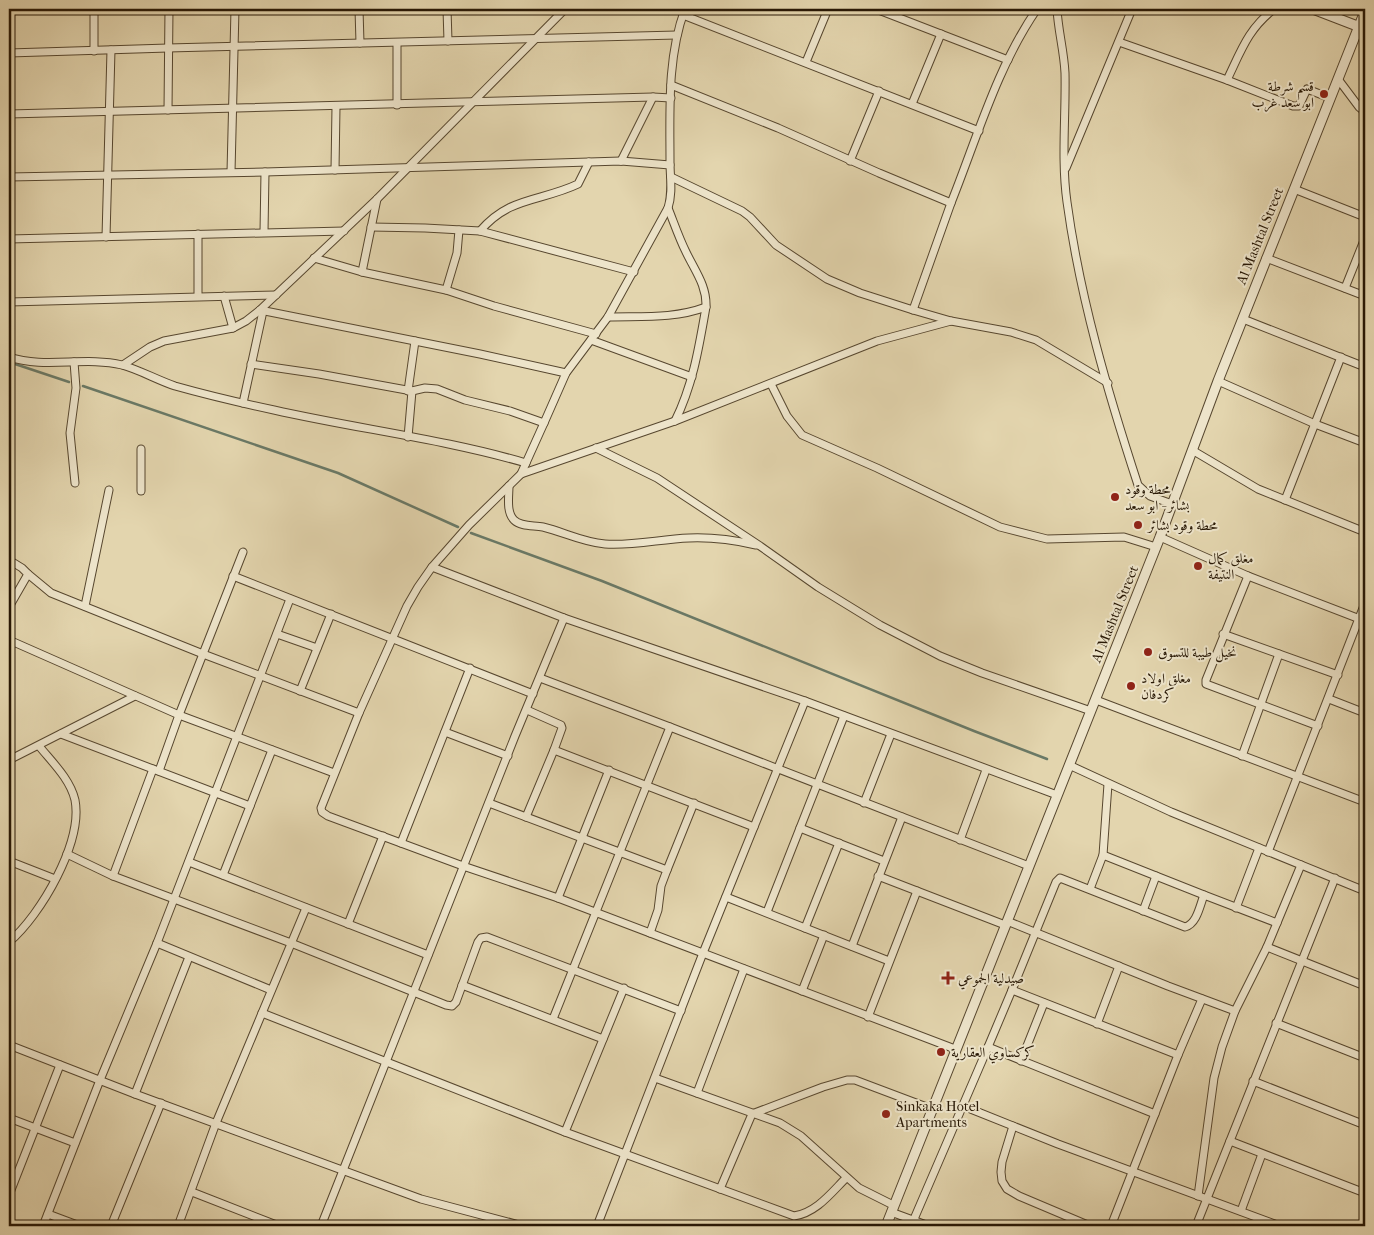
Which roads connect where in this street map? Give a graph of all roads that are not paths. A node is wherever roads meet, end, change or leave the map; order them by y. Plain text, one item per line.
1 (94, 9) edge
2 (169, 9) edge
3 (235, 9) edge
4 (359, 9) edge
5 (447, 9) edge
6 (565, 9) edge
7 (828, 9) edge
8 (876, 9) edge
9 (1037, 9) edge
10 (1057, 9) edge
11 (1132, 9) edge
12 (1274, 9) edge
13 (1319, 10) edge
14 (1365, 11) edge
15 (684, 12) edge
16 (1362, 27) edge
17 (941, 34) junction
18 (676, 35) junction
19 (536, 39) junction
20 (448, 41) junction
21 (1119, 42) junction
22 (360, 43) junction
23 (397, 43) junction
24 (234, 47) junction
25 (168, 48) junction
26 (111, 50) junction
27 (94, 51) junction
28 (9, 53) edge
29 (1008, 60) junction
30 (806, 62) junction
31 (1338, 79) junction
32 (1227, 80) junction
33 (671, 85) junction
34 (879, 90) junction
35 (653, 97) junction
36 (672, 98) junction
37 (1330, 98) junction
38 (473, 103) junction
39 (396, 104) junction
40 (912, 104) junction
41 (336, 107) junction
42 (233, 109) junction
43 (168, 110) junction
44 (108, 112) junction
45 (1365, 112) edge
46 (9, 114) edge
47 (979, 131) junction
48 (621, 161) junction
49 (850, 161) junction
50 (589, 162) junction
51 (670, 165) junction
52 (408, 167) junction
53 (335, 170) junction
54 (1065, 171) junction
55 (231, 172) junction
56 (265, 172) junction
57 (107, 174) junction
58 (9, 177) edge
59 (671, 177) junction
60 (1294, 189) junction
61 (377, 199) junction
62 (951, 202) junction
63 (668, 208) junction
64 (1365, 217) edge
65 (371, 227) junction
66 (459, 230) junction
67 (344, 231) junction
68 (480, 231) junction
69 (264, 232) junction
70 (198, 234) junction
71 (106, 237) junction
72 (1365, 238) edge
73 (9, 239) edge
74 (314, 258) junction
75 (1266, 258) junction
76 (362, 272) junction
77 (634, 272) junction
78 (1345, 288) junction
79 (446, 290) junction
80 (276, 295) junction
81 (198, 296) junction
82 (224, 296) junction
83 (1365, 296) edge
84 (9, 302) edge
85 (706, 307) junction
86 (914, 310) junction
87 (261, 311) junction
88 (608, 317) junction
89 (1243, 319) junction
90 (951, 321) junction
91 (233, 328) junction
92 (594, 337) junction
93 (415, 341) junction
94 (9, 357) edge
95 (1341, 357) junction
96 (74, 362) junction
97 (251, 364) junction
98 (123, 365) junction
99 (1365, 366) edge
100 (566, 374) junction
101 (692, 377) junction
102 (1218, 381) junction
103 (1108, 383) junction
104 (771, 384) junction
105 (410, 391) junction
106 (243, 403) junction
107 (674, 421) junction
108 (544, 423) junction
109 (1315, 424) junction
110 (408, 437) junction
111 (1365, 443) edge
112 (596, 448) junction
113 (141, 450) dead end
114 (1192, 450) junction
115 (526, 463) junction
116 (520, 474) junction
117 (75, 483) dead end
118 (509, 486) junction
119 (109, 490) dead end
120 (141, 491) dead end
121 (1285, 500) junction
122 (1172, 504) junction
123 (1365, 532) edge
124 (1160, 538) junction
125 (760, 546) junction
126 (1156, 547) junction
127 (243, 552) dead end
128 (9, 560) edge
129 (432, 567) junction
130 (28, 574) junction
131 (233, 576) junction
132 (1248, 576) junction
133 (290, 599) junction
134 (1365, 603) edge
135 (85, 606) junction
136 (9, 607) edge
137 (331, 614) junction
138 (564, 618) junction
139 (1362, 619) edge
140 (277, 634) junction
141 (1223, 634) junction
142 (392, 638) junction
143 (9, 640) edge
144 (317, 648) junction
145 (203, 654) junction
146 (1279, 654) junction
147 (470, 668) junction
148 (1338, 675) junction
149 (261, 676) junction
150 (540, 678) junction
151 (300, 691) junction
152 (534, 694) junction
153 (135, 696) junction
154 (1329, 699) junction
155 (1096, 700) junction
156 (805, 701) junction
157 (1260, 705) junction
158 (526, 710) junction
159 (1091, 711) junction
160 (359, 713) junction
161 (1365, 713) edge
162 (179, 715) junction
163 (844, 716) junction
164 (1318, 726) junction
165 (670, 727) junction
166 (445, 732) junction
167 (62, 734) junction
168 (891, 734) junction
169 (238, 738) junction
170 (39, 746) junction
171 (272, 750) junction
172 (554, 750) junction
173 (508, 756) junction
174 (1242, 756) junction
175 (9, 760) edge
176 (1069, 765) junction
177 (777, 769) junction
178 (156, 770) junction
179 (609, 770) junction
180 (986, 770) junction
181 (334, 773) junction
182 (1298, 777) junction
183 (1108, 784) junction
184 (648, 785) junction
185 (817, 785) junction
186 (216, 793) junction
187 (1057, 795) junction
188 (864, 802) junction
189 (1365, 802) edge
190 (489, 803) junction
191 (694, 803) junction
192 (250, 806) junction
193 (526, 817) junction
194 (902, 817) junction
195 (754, 827) junction
196 (800, 828) junction
197 (383, 836) junction
198 (583, 837) junction
199 (960, 840) junction
200 (401, 843) junction
201 (839, 843) junction
202 (1259, 848) junction
203 (620, 851) junction
204 (1268, 852) junction
205 (67, 854) junction
206 (1103, 856) junction
207 (9, 861) edge
208 (884, 861) junction
209 (189, 862) junction
210 (1302, 865) junction
211 (463, 866) junction
212 (1029, 866) junction
213 (667, 870) junction
214 (223, 875) junction
215 (113, 876) junction
216 (878, 876) junction
217 (1156, 876) junction
218 (1335, 878) junction
219 (55, 879) junction
220 (1090, 889) junction
221 (1365, 890) edge
222 (916, 892) junction
223 (1204, 895) junction
224 (726, 897) junction
225 (174, 898) junction
226 (558, 898) junction
227 (306, 908) junction
228 (1236, 908) junction
229 (1143, 911) junction
230 (595, 912) junction
231 (767, 912) junction
232 (1006, 923) junction
233 (1277, 923) junction
234 (348, 924) junction
235 (805, 928) junction
236 (1036, 932) junction
237 (650, 933) junction
238 (824, 936) junction
239 (9, 942) edge
240 (157, 943) junction
241 (291, 943) junction
242 (852, 946) junction
243 (1266, 947) junction
244 (703, 953) junction
245 (428, 955) junction
246 (189, 957) junction
247 (1301, 960) junction
248 (890, 961) junction
249 (1119, 966) junction
250 (573, 968) junction
251 (744, 969) junction
252 (462, 986) junction
253 (1365, 986) edge
254 (624, 988) junction
255 (271, 990) junction
256 (1012, 990) junction
257 (802, 991) junction
258 (413, 992) junction
259 (1202, 999) junction
260 (1044, 1002) junction
261 (681, 1011) junction
262 (262, 1012) junction
263 (1235, 1012) junction
264 (868, 1017) junction
265 (553, 1019) junction
266 (1276, 1023) junction
267 (1097, 1024) junction
268 (603, 1039) junction
269 (9, 1045) edge
270 (988, 1047) junction
271 (955, 1049) junction
272 (1178, 1055) junction
273 (1365, 1058) edge
274 (385, 1061) junction
275 (1021, 1061) junction
276 (60, 1065) junction
277 (655, 1078) junction
278 (100, 1080) junction
279 (1253, 1081) junction
280 (697, 1093) junction
281 (135, 1094) junction
282 (161, 1103) junction
283 (963, 1106) junction
284 (932, 1109) junction
285 (752, 1114) junction
286 (1155, 1114) junction
287 (9, 1118) edge
288 (216, 1123) junction
289 (1365, 1125) edge
290 (1013, 1126) junction
291 (35, 1128) junction
292 (565, 1132) junction
293 (1230, 1141) junction
294 (75, 1143) junction
295 (624, 1154) junction
296 (1262, 1154) junction
297 (342, 1170) junction
298 (1132, 1172) junction
299 (846, 1178) junction
300 (720, 1189) junction
301 (192, 1192) junction
302 (1365, 1193) edge
303 (9, 1195) edge
304 (1198, 1196) junction
305 (1207, 1199) junction
306 (892, 1209) junction
307 (1241, 1211) junction
308 (48, 1214) junction
309 (912, 1223) edge
310 (43, 1226) edge
311 (80, 1226) edge
312 (111, 1226) edge
313 (178, 1226) edge
314 (276, 1226) edge
315 (321, 1226) edge
316 (523, 1226) edge
317 (597, 1226) edge
318 (886, 1226) edge
319 (929, 1226) edge
320 (1090, 1226) edge
321 (1111, 1226) edge
322 (1196, 1226) edge
323 (1280, 1226) edge

1 - 27 street
2 - 25 street
3 - 24 street
4 - 22 street
5 - 20 street
6 - 19 street
7 - 30 street
8 - 17 street
9 - 29 street
10 - 54 street
11 - 21 street
12 - 32 street
13 - 16 street
14 - 16 street, Al Mashtal Street
15 - 18 street
15 - 30 street
16 - 31 street, Al Mashtal Street
17 - 29 street
17 - 40 street
18 - 19 street
18 - 33 street
19 - 20 street
19 - 38 street
20 - 23 street
21 - 32 street
21 - 54 street
22 - 23 street
22 - 24 street
23 - 39 street
24 - 25 street
24 - 42 street
25 - 26 street
25 - 43 street
26 - 27 street
26 - 44 street
27 - 28 street
29 - 47 street
30 - 34 street
31 - 37 street, Al Mashtal Street
31 - 45 street
32 - 37 street
33 - 36 street
33 - 49 street
34 - 40 street
34 - 49 street
35 - 36 street
35 - 38 street
35 - 48 street
36 - 51 street
37 - 60 street, Al Mashtal Street
38 - 39 street
38 - 52 street
39 - 41 street
40 - 47 street
41 - 42 street
41 - 53 street
42 - 43 street
42 - 55 street
43 - 44 street
44 - 46 street
44 - 57 street
47 - 62 street
48 - 50 street
48 - 51 street
49 - 62 street
50 - 52 street
50 - 68 street
51 - 59 street
52 - 53 street
52 - 61 street
53 - 56 street
54 - 103 street
55 - 56 street
55 - 57 street
56 - 69 street
57 - 58 street
57 - 71 street
59 - 63 street
59 - 86 street
60 - 64 street
60 - 75 street, Al Mashtal Street
61 - 65 street
61 - 67 street
62 - 86 street
63 - 77 street
63 - 85 street
65 - 66 street
65 - 76 street
66 - 68 street
66 - 79 street
67 - 69 street
67 - 74 street
68 - 77 street
69 - 70 street
70 - 71 street
70 - 81 street
71 - 73 street
72 - 78 street
74 - 76 street
74 - 80 street
75 - 78 street
75 - 89 street, Al Mashtal Street
76 - 79 street
77 - 88 street
78 - 83 street
79 - 92 street
80 - 82 street
80 - 87 street
81 - 82 street
81 - 84 street
82 - 91 street
85 - 88 street
85 - 101 street
86 - 90 street
87 - 91 street
87 - 93 street
87 - 97 street
88 - 92 street
89 - 95 street
89 - 102 street, Al Mashtal Street
90 - 103 street
90 - 104 street
91 - 98 street
92 - 100 street
92 - 101 street
93 - 100 street
93 - 105 street
94 - 96 street
95 - 99 street
95 - 109 street
96 - 98 street
96 - 117 street
97 - 105 street
97 - 106 street
98 - 106 street
100 - 108 street
101 - 107 street
102 - 109 street
102 - 114 street, Al Mashtal Street
103 - 122 street
104 - 107 street
104 - 126 street
105 - 108 street
105 - 110 street
106 - 110 street
107 - 112 street
108 - 115 street
109 - 111 street
109 - 121 street
110 - 115 street
112 - 116 street
112 - 125 street
113 - 120 street
114 - 121 street
114 - 122 street, Al Mashtal Street
115 - 116 street
116 - 118 street
118 - 125 street
118 - 129 street
119 - 135 street
121 - 123 street
122 - 124 street, Al Mashtal Street
124 - 126 street, Al Mashtal Street
124 - 132 street
125 - 159 street
126 - 155 street, Al Mashtal Street
127 - 131 street
128 - 130 street
129 - 138 street
129 - 142 street
130 - 135 street
130 - 136 street
131 - 133 street
131 - 145 street
132 - 139 street
132 - 141 street
133 - 137 street
133 - 140 street
134 - 139 street
135 - 145 street
137 - 142 street
137 - 144 street
138 - 150 street
138 - 156 street
139 - 148 street
140 - 144 street
140 - 149 street
141 - 146 street
141 - 157 street
142 - 147 street
142 - 160 street
143 - 153 street
144 - 151 street
145 - 149 street
145 - 162 street
146 - 148 street
146 - 157 street
147 - 152 street
147 - 166 street
148 - 154 street
149 - 151 street
149 - 169 street
150 - 152 street
150 - 165 street
151 - 160 street
152 - 158 street
153 - 162 street
153 - 167 street
154 - 161 street
154 - 164 street
155 - 159 street, Al Mashtal Street
155 - 174 street
156 - 163 street
156 - 177 street
157 - 164 street
157 - 174 street
158 - 172 street
158 - 173 street
159 - 176 street, Al Mashtal Street
160 - 181 street
162 - 169 street
162 - 178 street
163 - 168 street
163 - 185 street
164 - 182 street
165 - 177 street
165 - 184 street
166 - 173 street
166 - 200 street
167 - 170 street
167 - 178 street
168 - 180 street
168 - 188 street
169 - 171 street
169 - 186 street
170 - 175 street
170 - 205 street
171 - 181 street
171 - 192 street
172 - 179 street
172 - 193 street
173 - 190 street
174 - 182 street
176 - 183 street
176 - 187 street, Al Mashtal Street
177 - 185 street
177 - 195 street
178 - 186 street
178 - 215 street
179 - 184 street
179 - 198 street
180 - 187 street
180 - 199 street
181 - 197 street
182 - 189 street
182 - 204 street
183 - 202 street
183 - 206 street
184 - 191 street
184 - 203 street
185 - 188 street
185 - 196 street
186 - 192 street
186 - 209 street
187 - 212 street, Al Mashtal Street
188 - 194 street
190 - 193 street
190 - 211 street
191 - 195 street
191 - 213 street
192 - 214 street
193 - 198 street
194 - 199 street
194 - 208 street
195 - 224 street
196 - 201 street
196 - 231 street
197 - 200 street
197 - 234 street
198 - 203 street
198 - 226 street
199 - 212 street
200 - 211 street
201 - 208 street
201 - 235 street
202 - 204 street
202 - 228 street
203 - 213 street
203 - 230 street
204 - 210 street
205 - 215 street
205 - 219 street
206 - 217 street
206 - 220 street
207 - 219 street
208 - 216 street
209 - 214 street
209 - 225 street
210 - 218 street
210 - 233 street
211 - 226 street
211 - 245 street
212 - 232 street, Al Mashtal Street
213 - 237 street
214 - 227 street
215 - 225 street
216 - 222 street
216 - 242 street
217 - 223 street
217 - 229 street
218 - 221 street
218 - 247 street
219 - 239 street
220 - 229 street
220 - 236 street
222 - 232 street
222 - 248 street
223 - 228 street
223 - 229 street
224 - 231 street
224 - 244 street
225 - 240 street
225 - 241 street
226 - 230 street
227 - 234 street
227 - 241 street
228 - 233 street
230 - 237 street
230 - 250 street
231 - 235 street
232 - 236 street
232 - 271 street, Al Mashtal Street
233 - 243 street
234 - 245 street
235 - 238 street
236 - 249 street
236 - 256 street
237 - 244 street
238 - 242 street
238 - 257 street
240 - 246 street
240 - 278 street
241 - 255 street
241 - 258 street
242 - 248 street
243 - 247 street
243 - 263 street
244 - 251 street
244 - 261 street
245 - 258 street
246 - 255 street
246 - 281 street
247 - 253 street
247 - 266 street
248 - 264 street
249 - 259 street
249 - 267 street
250 - 252 street
250 - 254 street
250 - 265 street
251 - 257 street
251 - 280 street
252 - 258 street
252 - 265 street
254 - 261 street
254 - 268 street
255 - 262 street
256 - 260 street
256 - 270 street
257 - 264 street
258 - 274 street
259 - 263 street
259 - 272 street
260 - 267 street
260 - 275 street
261 - 277 street
262 - 274 street
262 - 288 street
263 - 304 street
264 - 271 street
265 - 268 street
266 - 273 street
266 - 279 street
267 - 272 street
268 - 292 street
269 - 276 street
270 - 275 street
270 - 283 street
271 - 284 street, Al Mashtal Street
272 - 286 street
274 - 292 street
274 - 297 street
275 - 286 street
276 - 278 street
276 - 291 street
277 - 280 street
277 - 295 street
278 - 281 street
278 - 294 street
279 - 289 street
279 - 293 street
280 - 285 street
281 - 282 street
282 - 288 street
282 - 312 street
283 - 290 street
283 - 309 street
284 - 285 street
284 - 306 street, Al Mashtal Street
285 - 299 street
285 - 300 street
286 - 298 street
287 - 291 street
288 - 297 street
288 - 301 street
290 - 298 street
290 - 320 street
291 - 294 street
291 - 303 street
292 - 295 street
293 - 296 street
293 - 305 street
294 - 308 street
295 - 300 street
295 - 317 street
296 - 302 street
296 - 307 street
297 - 315 street
297 - 316 street
298 - 304 street
298 - 321 street
299 - 300 street
299 - 306 street
301 - 313 street
301 - 314 street
304 - 305 street
305 - 307 street
305 - 322 street
306 - 309 street
306 - 318 street, Al Mashtal Street
307 - 323 street
308 - 310 street
308 - 311 street
309 - 319 street

